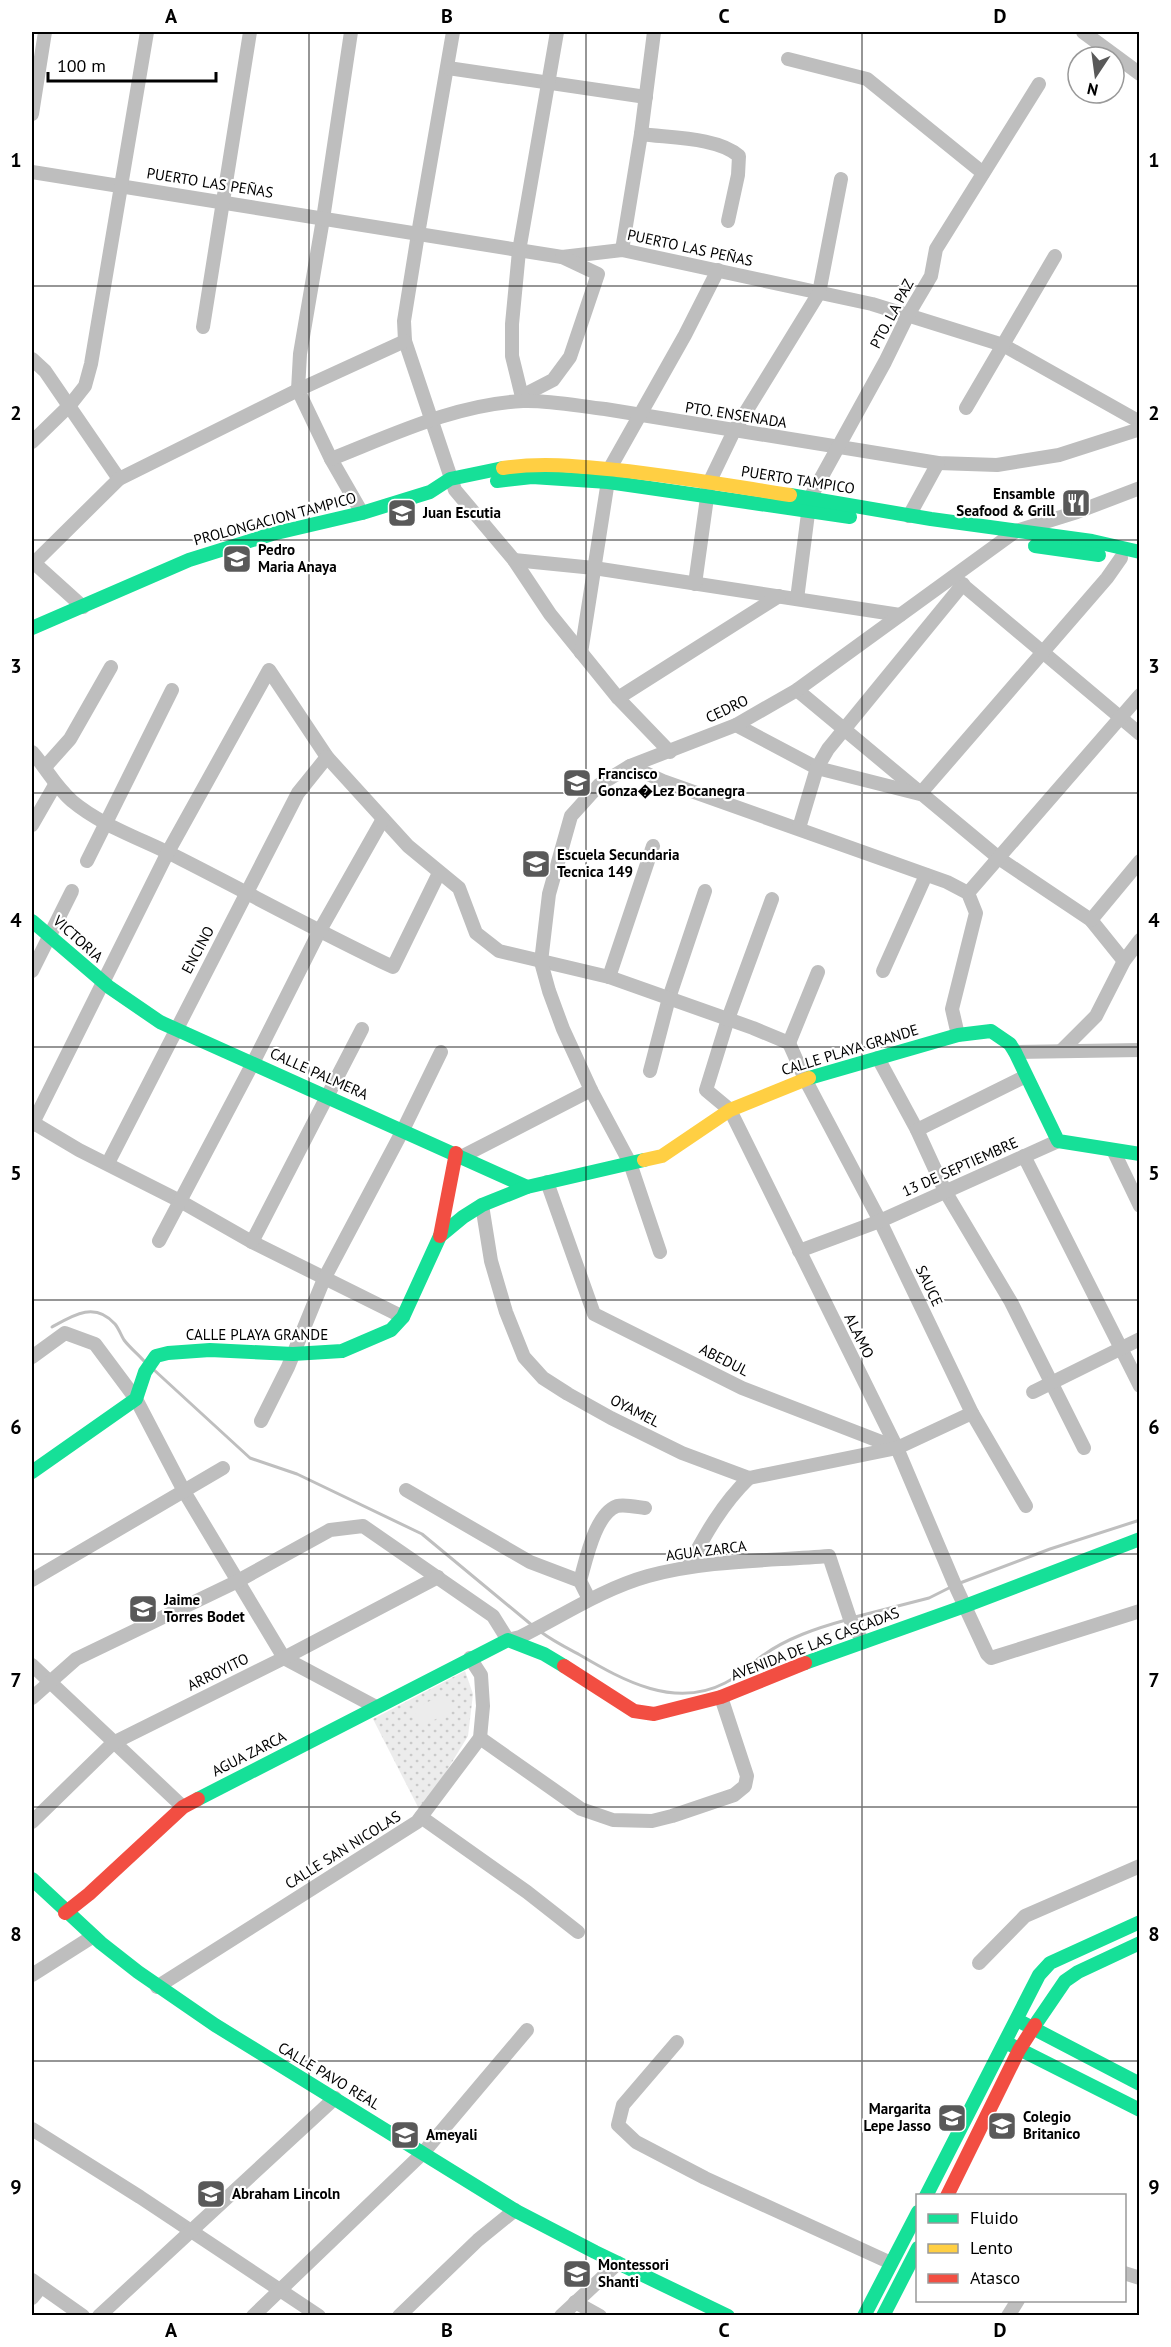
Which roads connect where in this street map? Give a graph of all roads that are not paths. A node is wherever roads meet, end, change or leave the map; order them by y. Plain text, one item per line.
1 (45, 32) edge
2 (147, 32) edge
3 (250, 32) edge
4 (351, 32) edge
5 (453, 32) edge
6 (558, 32) edge
7 (654, 32) edge
8 (1083, 32) edge
9 (788, 59) dead end
10 (448, 68) junction
11 (1140, 74) edge
12 (550, 83) junction
13 (1039, 84) dead end
14 (646, 97) junction
15 (32, 114) edge
16 (641, 134) junction
17 (32, 172) edge
18 (983, 173) junction
19 (841, 179) dead end
20 (122, 186) junction
21 (222, 201) junction
22 (323, 219) junction
23 (728, 220) dead end
24 (418, 234) junction
25 (622, 250) junction
26 (519, 251) junction
27 (1055, 256) dead end
28 (562, 257) junction
29 (718, 270) junction
30 (819, 293) junction
31 (908, 315) junction
32 (203, 327) dead end
33 (405, 341) junction
34 (1003, 345) junction
35 (32, 359) edge
36 (298, 390) junction
37 (522, 399) junction
38 (70, 405) junction
39 (966, 408) dead end
40 (639, 415) junction
41 (433, 420) junction
42 (1140, 422) edge
43 (1140, 429) edge
44 (734, 431) junction
45 (32, 442) edge
46 (836, 448) junction
47 (331, 459) junction
48 (938, 463) junction
49 (609, 475) junction
50 (119, 479) junction
51 (453, 485) junction
52 (1140, 488) edge
53 (708, 490) junction
54 (809, 504) junction
55 (362, 513) junction
56 (909, 516) junction
57 (1016, 531) junction
58 (1002, 540) junction
59 (1140, 552) edge
60 (1121, 558) junction
61 (514, 560) junction
62 (33, 562) edge
63 (1140, 564) edge
64 (594, 568) junction
65 (958, 580) junction
66 (695, 584) junction
67 (779, 596) junction
68 (797, 599) junction
69 (83, 606) junction
70 (900, 615) junction
71 (32, 628) edge
72 (1042, 650) junction
73 (581, 653) junction
74 (111, 667) dead end
75 (172, 690) dead end
76 (797, 690) junction
77 (1140, 695) edge
78 (618, 698) junction
79 (1121, 718) junction
80 (736, 725) junction
81 (843, 729) junction
82 (1140, 734) edge
83 (32, 752) edge
84 (670, 752) junction
85 (327, 757) junction
86 (630, 766) junction
87 (45, 767) junction
88 (817, 768) junction
89 (55, 785) junction
90 (920, 794) junction
91 (383, 819) junction
92 (106, 823) junction
93 (32, 825) edge
94 (799, 828) junction
95 (653, 846) dead end
96 (168, 852) junction
97 (1000, 859) junction
98 (87, 861) dead end
99 (1140, 861) edge
100 (438, 873) junction
101 (926, 875) junction
102 (72, 891) dead end
103 (705, 891) dead end
104 (247, 892) junction
105 (968, 893) junction
106 (772, 899) dead end
107 (1091, 920) junction
108 (32, 921) edge
109 (319, 932) junction
110 (49, 935) junction
111 (1140, 940) edge
112 (1124, 961) junction
113 (541, 962) junction
114 (32, 971) edge
115 (883, 971) dead end
116 (818, 972) dead end
117 (609, 977) junction
118 (102, 983) junction
119 (669, 998) junction
120 (728, 1019) junction
121 (362, 1029) dead end
122 (175, 1030) junction
123 (958, 1035) junction
124 (789, 1042) junction
125 (1140, 1050) edge
126 (1061, 1051) junction
127 (441, 1052) dead end
128 (1016, 1052) junction
129 (878, 1058) junction
130 (253, 1063) junction
131 (650, 1071) dead end
132 (1026, 1076) junction
133 (805, 1079) junction
134 (591, 1090) junction
135 (328, 1097) junction
136 (730, 1110) junction
137 (32, 1123) edge
138 (403, 1130) junction
139 (917, 1130) junction
140 (1059, 1141) junction
141 (1113, 1150) junction
142 (1140, 1154) edge
143 (459, 1155) junction
144 (1024, 1156) junction
145 (108, 1163) junction
146 (630, 1164) junction
147 (547, 1182) junction
148 (527, 1187) junction
149 (945, 1191) junction
150 (180, 1201) junction
151 (482, 1205) junction
152 (1140, 1206) edge
153 (880, 1221) junction
154 (440, 1236) junction
155 (159, 1241) dead end
156 (252, 1242) junction
157 (799, 1251) junction
158 (660, 1252) dead end
159 (324, 1279) junction
160 (403, 1317) junction
161 (1140, 1339) edge
162 (1122, 1348) junction
163 (293, 1354) junction
164 (32, 1357) edge
165 (1052, 1381) junction
166 (1140, 1386) edge
167 (1033, 1392) dead end
168 (136, 1399) junction
169 (972, 1413) junction
170 (261, 1421) dead end
171 (897, 1448) junction
172 (1084, 1448) dead end
173 (223, 1468) dead end
174 (32, 1472) edge
175 (748, 1478) junction
176 (406, 1490) dead end
177 (185, 1492) junction
178 (1026, 1506) dead end
179 (645, 1508) dead end
180 (1140, 1539) edge
181 (688, 1567) junction
182 (438, 1577) junction
183 (32, 1580) edge
184 (580, 1581) junction
185 (236, 1582) junction
186 (589, 1599) junction
187 (965, 1606) junction
188 (1140, 1611) edge
189 (514, 1639) junction
190 (863, 1642) junction
191 (284, 1658) junction
192 (470, 1659) junction
193 (32, 1665) edge
194 (48, 1682) junction
195 (721, 1697) junction
196 (32, 1698) edge
197 (376, 1707) junction
198 (480, 1738) junction
199 (113, 1743) junction
200 (183, 1807) junction
201 (421, 1817) junction
202 (32, 1822) edge
203 (1140, 1866) edge
204 (34, 1885) edge
205 (65, 1913) junction
206 (1140, 1922) edge
207 (578, 1932) dead end
208 (92, 1936) junction
209 (1140, 1943) edge
210 (979, 1963) dead end
211 (32, 1975) edge
212 (157, 1987) junction
213 (1016, 2020) junction
214 (1032, 2028) junction
215 (527, 2030) dead end
216 (676, 2042) dead end
217 (1004, 2042) junction
218 (1019, 2050) junction
219 (1140, 2084) edge
220 (335, 2098) junction
221 (1140, 2110) edge
222 (32, 2129) edge
223 (423, 2153) junction
224 (927, 2194) edge
225 (951, 2194) edge
226 (515, 2210) junction
227 (916, 2216) edge
228 (189, 2231) junction
229 (916, 2250) edge
230 (618, 2263) junction
231 (891, 2263) junction
232 (36, 2283) edge
233 (279, 2289) junction
234 (32, 2298) edge
235 (575, 2302) junction
236 (1017, 2302) edge
237 (889, 2314) edge
238 (83, 2316) edge
239 (99, 2316) edge
240 (253, 2316) edge
241 (319, 2316) edge
242 (399, 2316) edge
243 (561, 2316) edge
244 (600, 2316) edge
245 (728, 2316) edge
246 (864, 2316) edge
247 (1008, 2316) edge

1 - 15 street
2 - 20 street
3 - 21 street
4 - 22 street
5 - 10 street
6 - 12 street
7 - 14 street
8 - 11 street
9 - 18 street
10 - 12 street
10 - 24 street
12 - 14 street
12 - 26 street
13 - 18 street, PTO. LA PAZ
14 - 16 street
16 - 23 street
16 - 25 street
17 - 20 street, PUERTO LAS PEÑAS
18 - 31 street, PTO. LA PAZ
19 - 30 street
20 - 21 street, PUERTO LAS PEÑAS
20 - 38 street
21 - 22 street, PUERTO LAS PEÑAS
21 - 32 street
22 - 24 street, PUERTO LAS PEÑAS
22 - 36 street
24 - 26 street, PUERTO LAS PEÑAS
24 - 33 street
25 - 28 street, PUERTO LAS PEÑAS
25 - 29 street, PUERTO LAS PEÑAS
26 - 28 street, PUERTO LAS PEÑAS
26 - 37 street
27 - 34 street
28 - 37 street
29 - 30 street, PUERTO LAS PEÑAS
29 - 40 street
30 - 31 street, PUERTO LAS PEÑAS
30 - 44 street
31 - 34 street, PUERTO LAS PEÑAS
31 - 46 street, PTO. LA PAZ
33 - 36 street
33 - 41 street
34 - 39 street
34 - 42 street, PUERTO LAS PEÑAS
35 - 38 street
36 - 47 street
36 - 50 street
37 - 40 street, PTO. ENSENADA
37 - 41 street, PTO. ENSENADA
38 - 45 street
38 - 50 street
40 - 44 street, PTO. ENSENADA
40 - 49 street
41 - 47 street, PTO. ENSENADA
41 - 51 street
43 - 48 street, PTO. ENSENADA
44 - 46 street, PTO. ENSENADA
44 - 53 street
46 - 48 street, PTO. ENSENADA
46 - 54 street, PTO. LA PAZ
47 - 55 street
48 - 56 street
49 - 51 street, PUERTO TAMPICO
49 - 53 street, PUERTO TAMPICO
49 - 64 street
50 - 62 street
51 - 55 street, PROLONGACION TAMPICO
51 - 61 street
52 - 57 street, CEDRO
53 - 54 street, PUERTO TAMPICO
53 - 66 street
54 - 56 street, PUERTO TAMPICO
54 - 58 street, PUERTO TAMPICO
54 - 68 street
55 - 69 street, PROLONGACION TAMPICO
56 - 57 street, PUERTO TAMPICO
57 - 58 street, CEDRO
57 - 59 street, PUERTO TAMPICO
58 - 60 street, PUERTO TAMPICO
58 - 65 street, CEDRO
60 - 63 street, PUERTO TAMPICO
60 - 72 street
61 - 64 street
61 - 73 street
62 - 69 street
64 - 66 street
64 - 73 street
65 - 70 street, CEDRO
65 - 72 street
65 - 81 street
66 - 67 street
67 - 68 street
67 - 78 street
68 - 70 street
69 - 71 street, PROLONGACION TAMPICO
70 - 76 street, CEDRO
72 - 79 street
72 - 90 street
73 - 78 street
74 - 87 street
75 - 92 street
76 - 80 street, CEDRO
76 - 81 street
77 - 79 street
78 - 84 street
79 - 82 street
79 - 97 street
80 - 84 street, CEDRO
80 - 88 street
81 - 88 street
81 - 90 street
83 - 87 street
84 - 86 street, CEDRO
85 - 91 street
85 - 96 street
85 - 104 street, ENCINO
86 - 94 street
86 - 113 street, CEDRO
87 - 89 street
88 - 90 street
88 - 94 street
89 - 92 street
89 - 93 street
90 - 97 street
91 - 100 street
91 - 109 street
92 - 96 street
92 - 98 street
94 - 101 street
95 - 117 street
96 - 104 street
96 - 118 street
97 - 105 street
97 - 107 street
99 - 107 street
100 - 109 street
100 - 113 street
101 - 105 street
101 - 115 street
102 - 110 street
103 - 119 street
104 - 109 street
104 - 122 street, ENCINO
105 - 123 street
106 - 120 street
107 - 112 street
108 - 110 street, VICTORIA
109 - 130 street
110 - 114 street
110 - 118 street, VICTORIA
111 - 112 street
112 - 126 street
113 - 117 street
113 - 134 street, CEDRO
116 - 124 street
117 - 119 street
118 - 122 street, CALLE PALMERA
118 - 137 street
119 - 120 street
119 - 131 street
120 - 124 street
120 - 136 street, ALAMO
121 - 135 street
122 - 130 street, CALLE PALMERA
122 - 145 street, ENCINO
123 - 128 street, CALLE PLAYA GRANDE
123 - 129 street, CALLE PLAYA GRANDE
124 - 133 street, SAUCE
125 - 126 street
126 - 128 street
127 - 138 street
128 - 132 street, CALLE PLAYA GRANDE
129 - 133 street, CALLE PLAYA GRANDE
129 - 139 street
130 - 135 street, CALLE PALMERA
130 - 150 street
132 - 139 street
132 - 140 street, CALLE PLAYA GRANDE
133 - 136 street, CALLE PLAYA GRANDE
133 - 153 street, SAUCE
134 - 143 street
134 - 146 street, CEDRO
135 - 138 street, CALLE PALMERA
135 - 156 street
136 - 146 street, CALLE PLAYA GRANDE
136 - 157 street, ALAMO
137 - 145 street
138 - 143 street, CALLE PALMERA
138 - 159 street
139 - 149 street
140 - 141 street
140 - 144 street, 13 DE SEPTIEMBRE
141 - 142 street
141 - 152 street
143 - 148 street, CALLE PALMERA
143 - 154 street, CALLE PLAYA GRANDE
144 - 149 street, 13 DE SEPTIEMBRE
144 - 162 street
145 - 150 street
146 - 147 street, CALLE PLAYA GRANDE
146 - 158 street, CEDRO
147 - 148 street, CALLE PLAYA GRANDE
147 - 171 street, ABEDUL
148 - 151 street, CALLE PLAYA GRANDE
149 - 153 street, 13 DE SEPTIEMBRE
149 - 165 street
150 - 155 street
150 - 156 street
151 - 154 street, CALLE PLAYA GRANDE
151 - 175 street, OYAMEL
153 - 157 street, 13 DE SEPTIEMBRE
153 - 169 street, SAUCE
154 - 160 street, CALLE PLAYA GRANDE
156 - 159 street
157 - 171 street, ALAMO
159 - 160 street
159 - 163 street
160 - 163 street, CALLE PLAYA GRANDE
161 - 162 street
162 - 165 street
162 - 166 street
163 - 168 street, CALLE PLAYA GRANDE
163 - 170 street
164 - 168 street
165 - 167 street
165 - 172 street
168 - 174 street
168 - 177 street
169 - 171 street
169 - 178 street, SAUCE
171 - 175 street
171 - 187 street, ALAMO
173 - 177 street
175 - 181 street
176 - 184 street
177 - 183 street
177 - 185 street
179 - 184 street
180 - 187 street, AVENIDA DE LAS CASCADAS
181 - 186 street, AGUA ZARCA
181 - 190 street, AGUA ZARCA
182 - 185 street
182 - 189 street
182 - 191 street, ARROYITO
184 - 186 street
185 - 191 street
185 - 194 street
186 - 189 street, AGUA ZARCA
187 - 188 street, ALAMO
187 - 190 street, AVENIDA DE LAS CASCADAS
189 - 192 street, AGUA ZARCA
189 - 195 street, AVENIDA DE LAS CASCADAS
190 - 195 street, AVENIDA DE LAS CASCADAS
191 - 197 street
191 - 199 street, ARROYITO
192 - 197 street, AGUA ZARCA
192 - 198 street
193 - 194 street
194 - 196 street
194 - 199 street
195 - 198 street
197 - 200 street, AGUA ZARCA
198 - 201 street, CALLE SAN NICOLAS
199 - 200 street
199 - 202 street, ARROYITO
200 - 205 street, AGUA ZARCA
201 - 207 street
201 - 212 street, CALLE SAN NICOLAS
203 - 210 street
204 - 205 street, CALLE PAVO REAL
205 - 208 street, CALLE PAVO REAL
206 - 213 street
208 - 211 street
208 - 212 street, CALLE PAVO REAL
209 - 214 street
212 - 220 street, CALLE PAVO REAL
213 - 214 street
213 - 217 street
214 - 218 street
214 - 219 street
215 - 223 street
216 - 231 street
217 - 218 street
217 - 224 street
218 - 221 street
218 - 225 street
220 - 223 street, CALLE PAVO REAL
220 - 228 street
222 - 228 street
223 - 226 street, CALLE PAVO REAL
223 - 233 street
226 - 230 street, CALLE PAVO REAL
226 - 242 street
227 - 231 street
228 - 233 street
228 - 239 street
229 - 237 street
230 - 235 street
230 - 245 street, CALLE PAVO REAL
231 - 246 street
232 - 234 street
232 - 238 street
233 - 240 street
233 - 241 street
235 - 243 street
235 - 244 street
236 - 247 street

